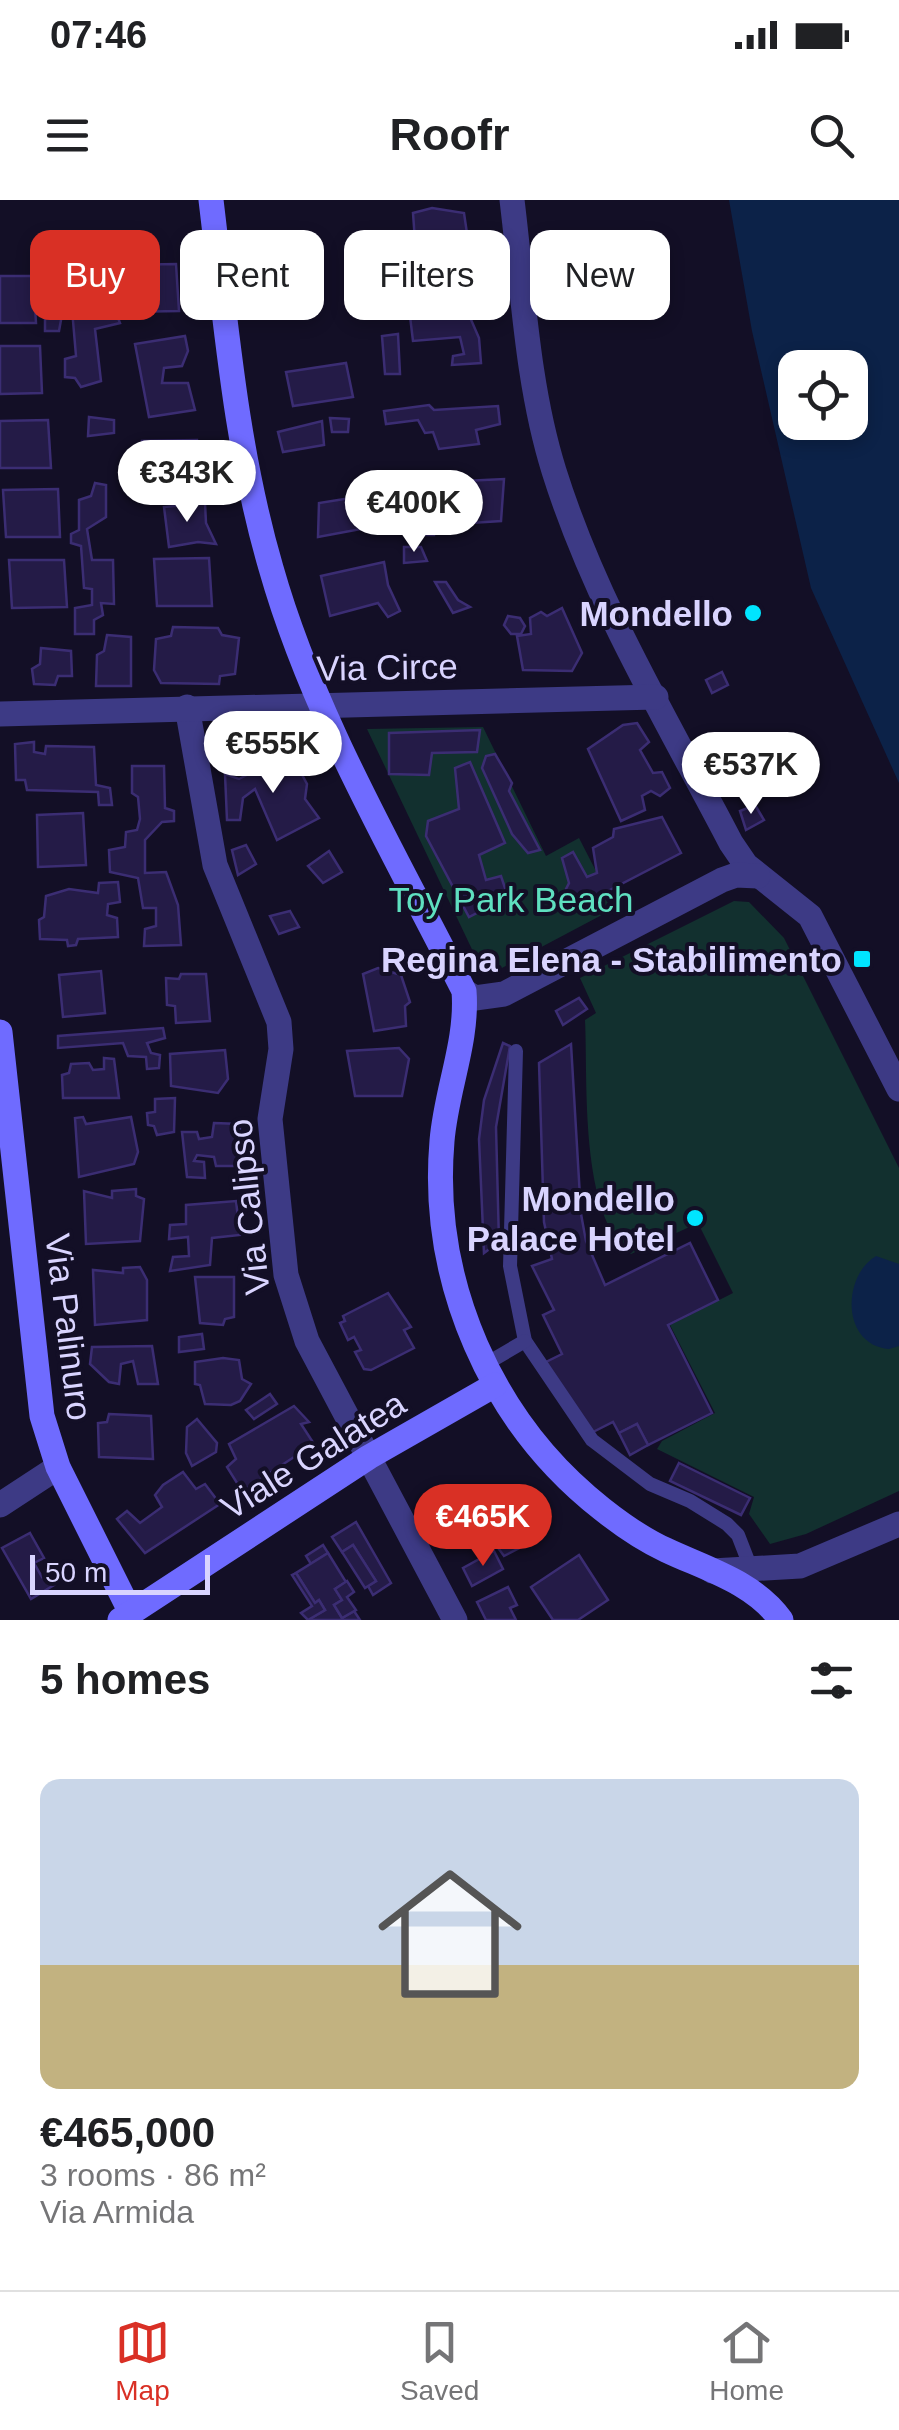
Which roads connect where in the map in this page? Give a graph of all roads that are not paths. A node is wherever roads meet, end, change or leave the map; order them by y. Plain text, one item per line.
1 (212, 200) edge
2 (512, 200) edge
3 (656, 697) junction
4 (321, 703) junction
5 (187, 708) junction
6 (0, 714) edge
7 (758, 876) junction
8 (464, 991) junction
9 (0, 1032) edge
10 (516, 1050) dead end
11 (899, 1089) edge
12 (525, 1341) junction
13 (490, 1375) junction
14 (369, 1457) junction
15 (58, 1467) junction
16 (0, 1505) edge
17 (899, 1524) edge
18 (712, 1571) junction
19 (752, 1571) junction
20 (128, 1618) edge
21 (455, 1620) edge
22 (781, 1620) edge

1 - 4 main road
2 - 3 street
3 - 4 street, Via Circe
3 - 7 street
4 - 5 street, Via Circe
4 - 8 main road
5 - 6 street, Via Circe
5 - 14 street, Via Calipso
7 - 8 street
7 - 11 street
8 - 13 main road
9 - 15 main road, Via Palinuro
10 - 12 lane
12 - 13 lane
12 - 19 lane
13 - 14 main road, Viale Galatea
13 - 18 main road
14 - 20 main road, Viale Galatea
14 - 21 street, Via Calipso
15 - 16 street
15 - 20 main road, Via Palinuro
17 - 19 street
18 - 19 street
18 - 22 main road

